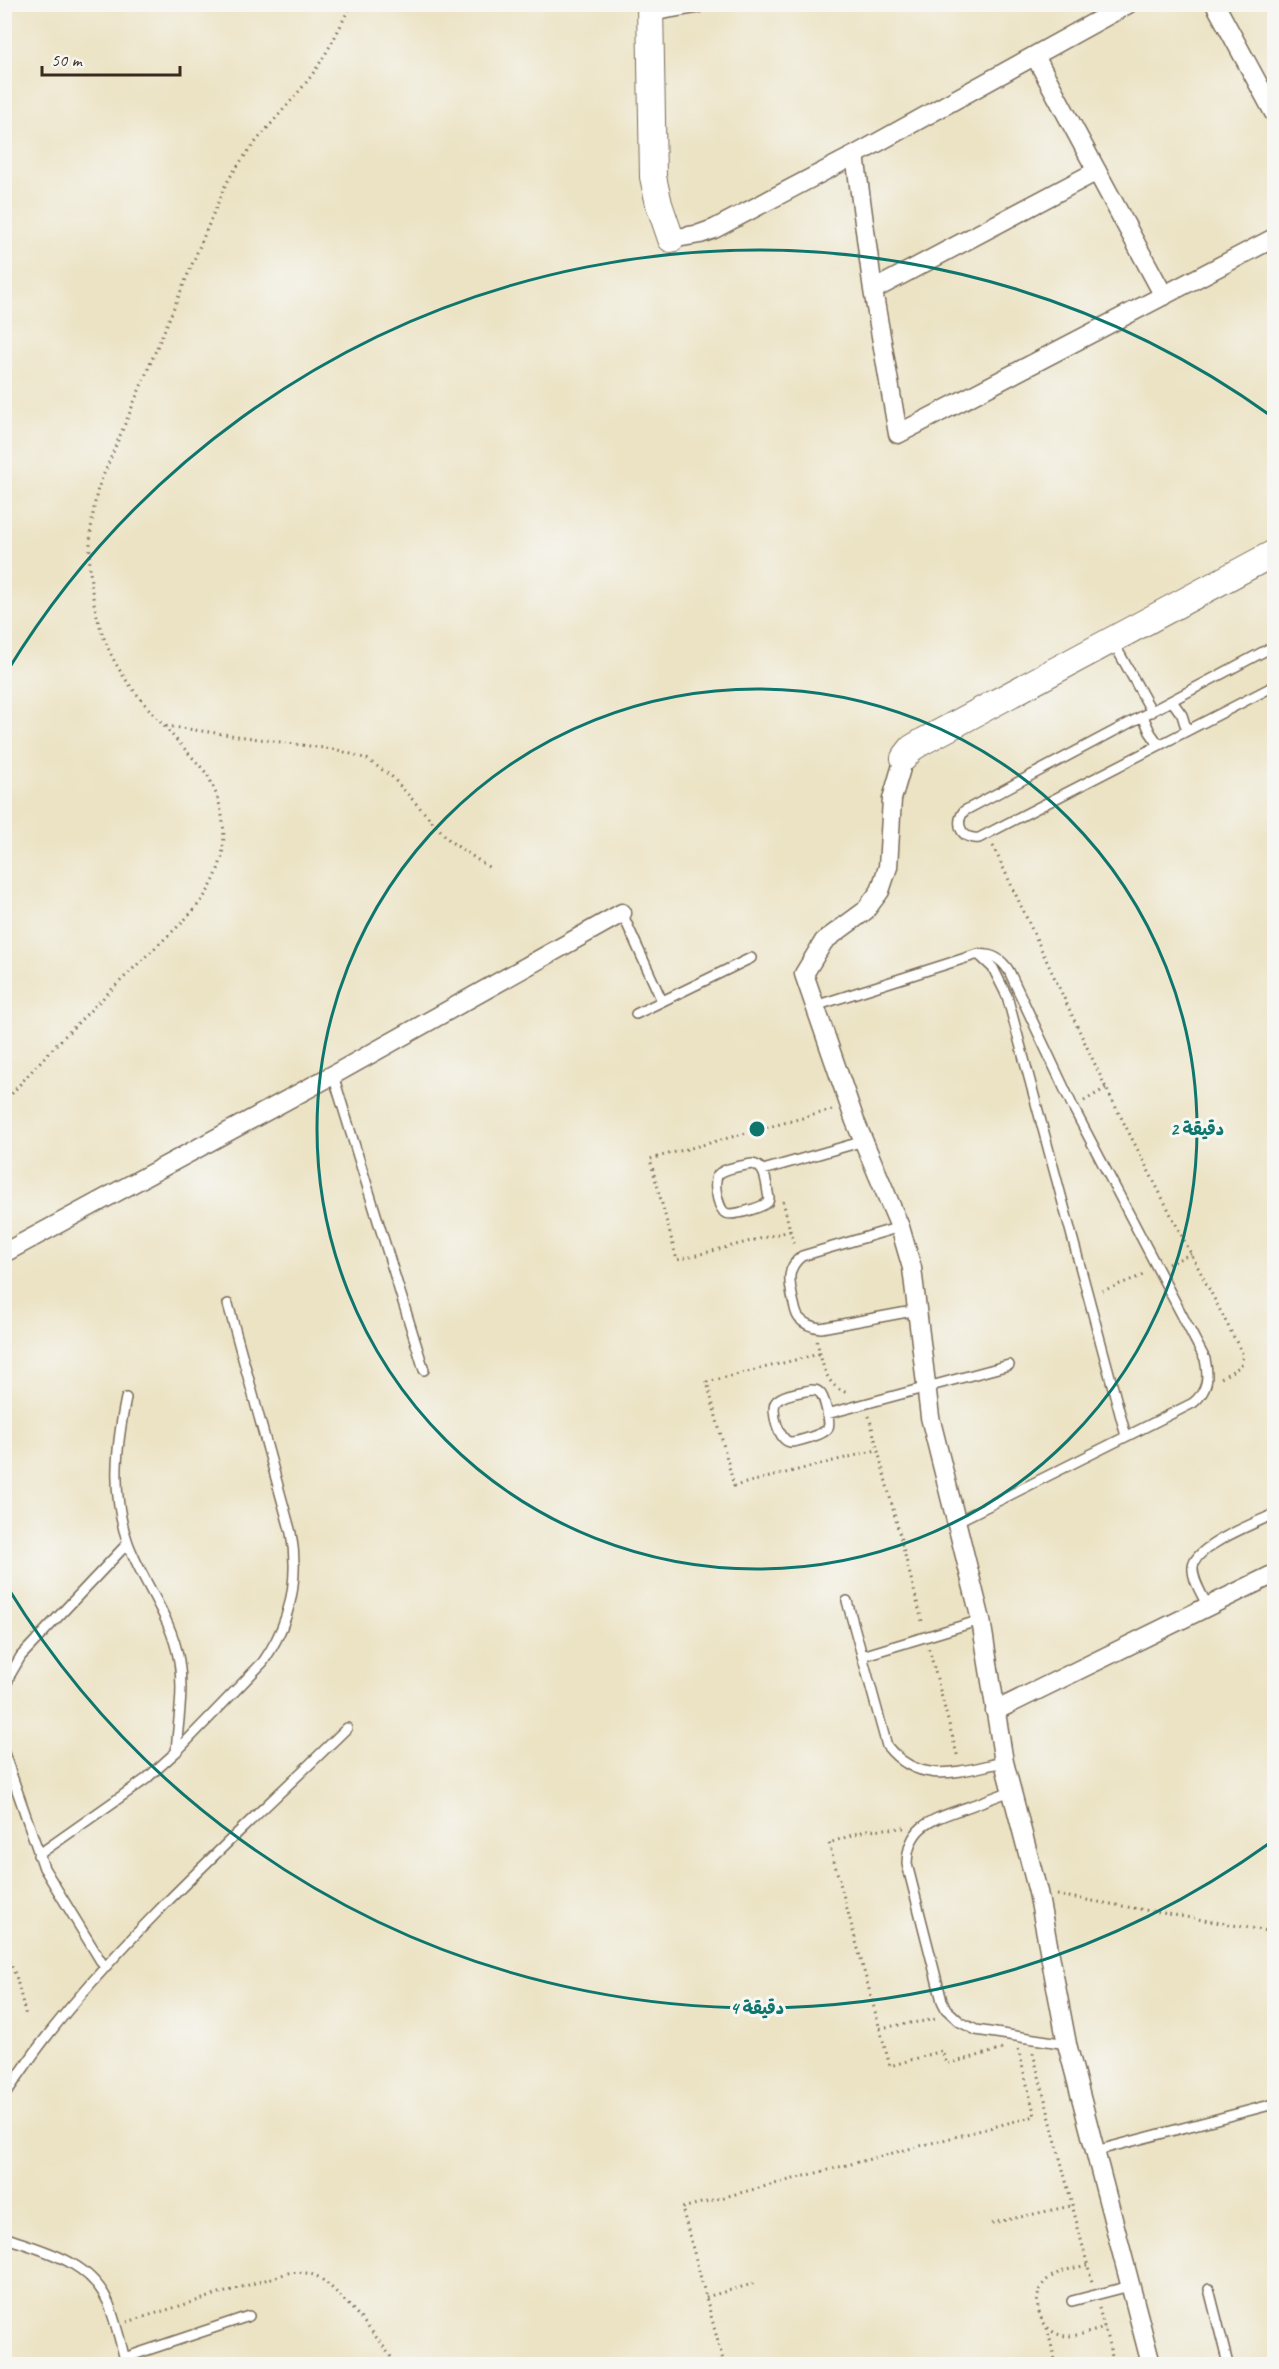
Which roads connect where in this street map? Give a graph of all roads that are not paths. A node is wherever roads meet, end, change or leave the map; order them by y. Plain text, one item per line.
1 (696, 4) edge
2 (1128, 4) edge
3 (1215, 4) edge
4 (650, 8) edge
5 (1035, 56) junction
6 (1275, 113) edge
7 (855, 155) junction
8 (1097, 171) junction
9 (671, 238) joint
10 (1275, 238) edge
11 (873, 290) junction
12 (1164, 296) junction
13 (1275, 553) edge
14 (1112, 640) junction
15 (1275, 646) edge
16 (1275, 686) edge
17 (1172, 701) junction
18 (1147, 714) junction
19 (1187, 731) junction
20 (1159, 745) junction
21 (904, 758) joint
22 (622, 913) joint
23 (978, 954) junction
24 (751, 958) dead end
25 (662, 1001) junction
26 (815, 1006) junction
27 (636, 1014) dead end
28 (333, 1076) junction
29 (864, 1141) junction
30 (763, 1170) junction
31 (900, 1227) junction
32 (4, 1253) edge
33 (228, 1304) dead end
34 (918, 1310) junction
35 (1009, 1365) dead end
36 (424, 1370) dead end
37 (925, 1387) junction
38 (126, 1398) dead end
39 (827, 1414) junction
40 (1126, 1436) junction
41 (1275, 1514) edge
42 (956, 1522) junction
43 (129, 1543) junction
44 (1275, 1574) edge
45 (847, 1601) dead end
46 (1208, 1607) junction
47 (981, 1620) junction
48 (862, 1656) junction
49 (4, 1691) edge
50 (994, 1711) junction
51 (347, 1728) dead end
52 (176, 1752) junction
53 (4, 1753) edge
54 (1004, 1762) junction
55 (1011, 1791) junction
56 (38, 1856) junction
57 (105, 1968) junction
58 (1067, 2044) junction
59 (4, 2096) edge
60 (1275, 2104) edge
61 (1095, 2151) junction
62 (4, 2237) edge
63 (1130, 2286) junction
64 (1209, 2289) dead end
65 (1072, 2301) dead end
66 (249, 2316) dead end
67 (125, 2361) edge
68 (1151, 2364) edge
69 (1228, 2364) edge

1 - 4 street
2 - 5 street
3 - 6 street
4 - 9 street
5 - 7 street
5 - 8 street
7 - 9 street
7 - 11 street
8 - 11 street
8 - 12 street
10 - 12 street
11 - 12 street
13 - 14 street
14 - 18 lane
14 - 21 street
15 - 17 lane
16 - 19 lane
17 - 18 lane
17 - 19 lane
18 - 20 lane
18 - 20 lane
19 - 20 lane
21 - 26 street
22 - 25 lane
22 - 28 street
23 - 26 lane
23 - 40 lane
23 - 40 lane
24 - 25 lane
25 - 27 lane
26 - 29 street
28 - 32 street
28 - 36 lane
29 - 30 lane
29 - 31 street
30 - 30 lane
31 - 34 street
31 - 34 lane
33 - 52 lane
34 - 37 street
35 - 37 lane
37 - 39 lane
37 - 42 street
38 - 43 lane
39 - 39 lane
40 - 42 lane
41 - 46 lane
42 - 47 street
43 - 49 lane
43 - 52 lane
44 - 46 street
45 - 48 lane
46 - 50 street
47 - 48 lane
47 - 50 street
48 - 54 lane
50 - 54 street
51 - 57 lane
52 - 56 lane
53 - 56 lane
54 - 55 street
55 - 58 street
55 - 58 lane
56 - 57 lane
57 - 59 lane
58 - 61 street
60 - 61 lane
61 - 63 street
62 - 67 lane
63 - 65 lane
63 - 68 street
64 - 69 lane
66 - 67 lane

